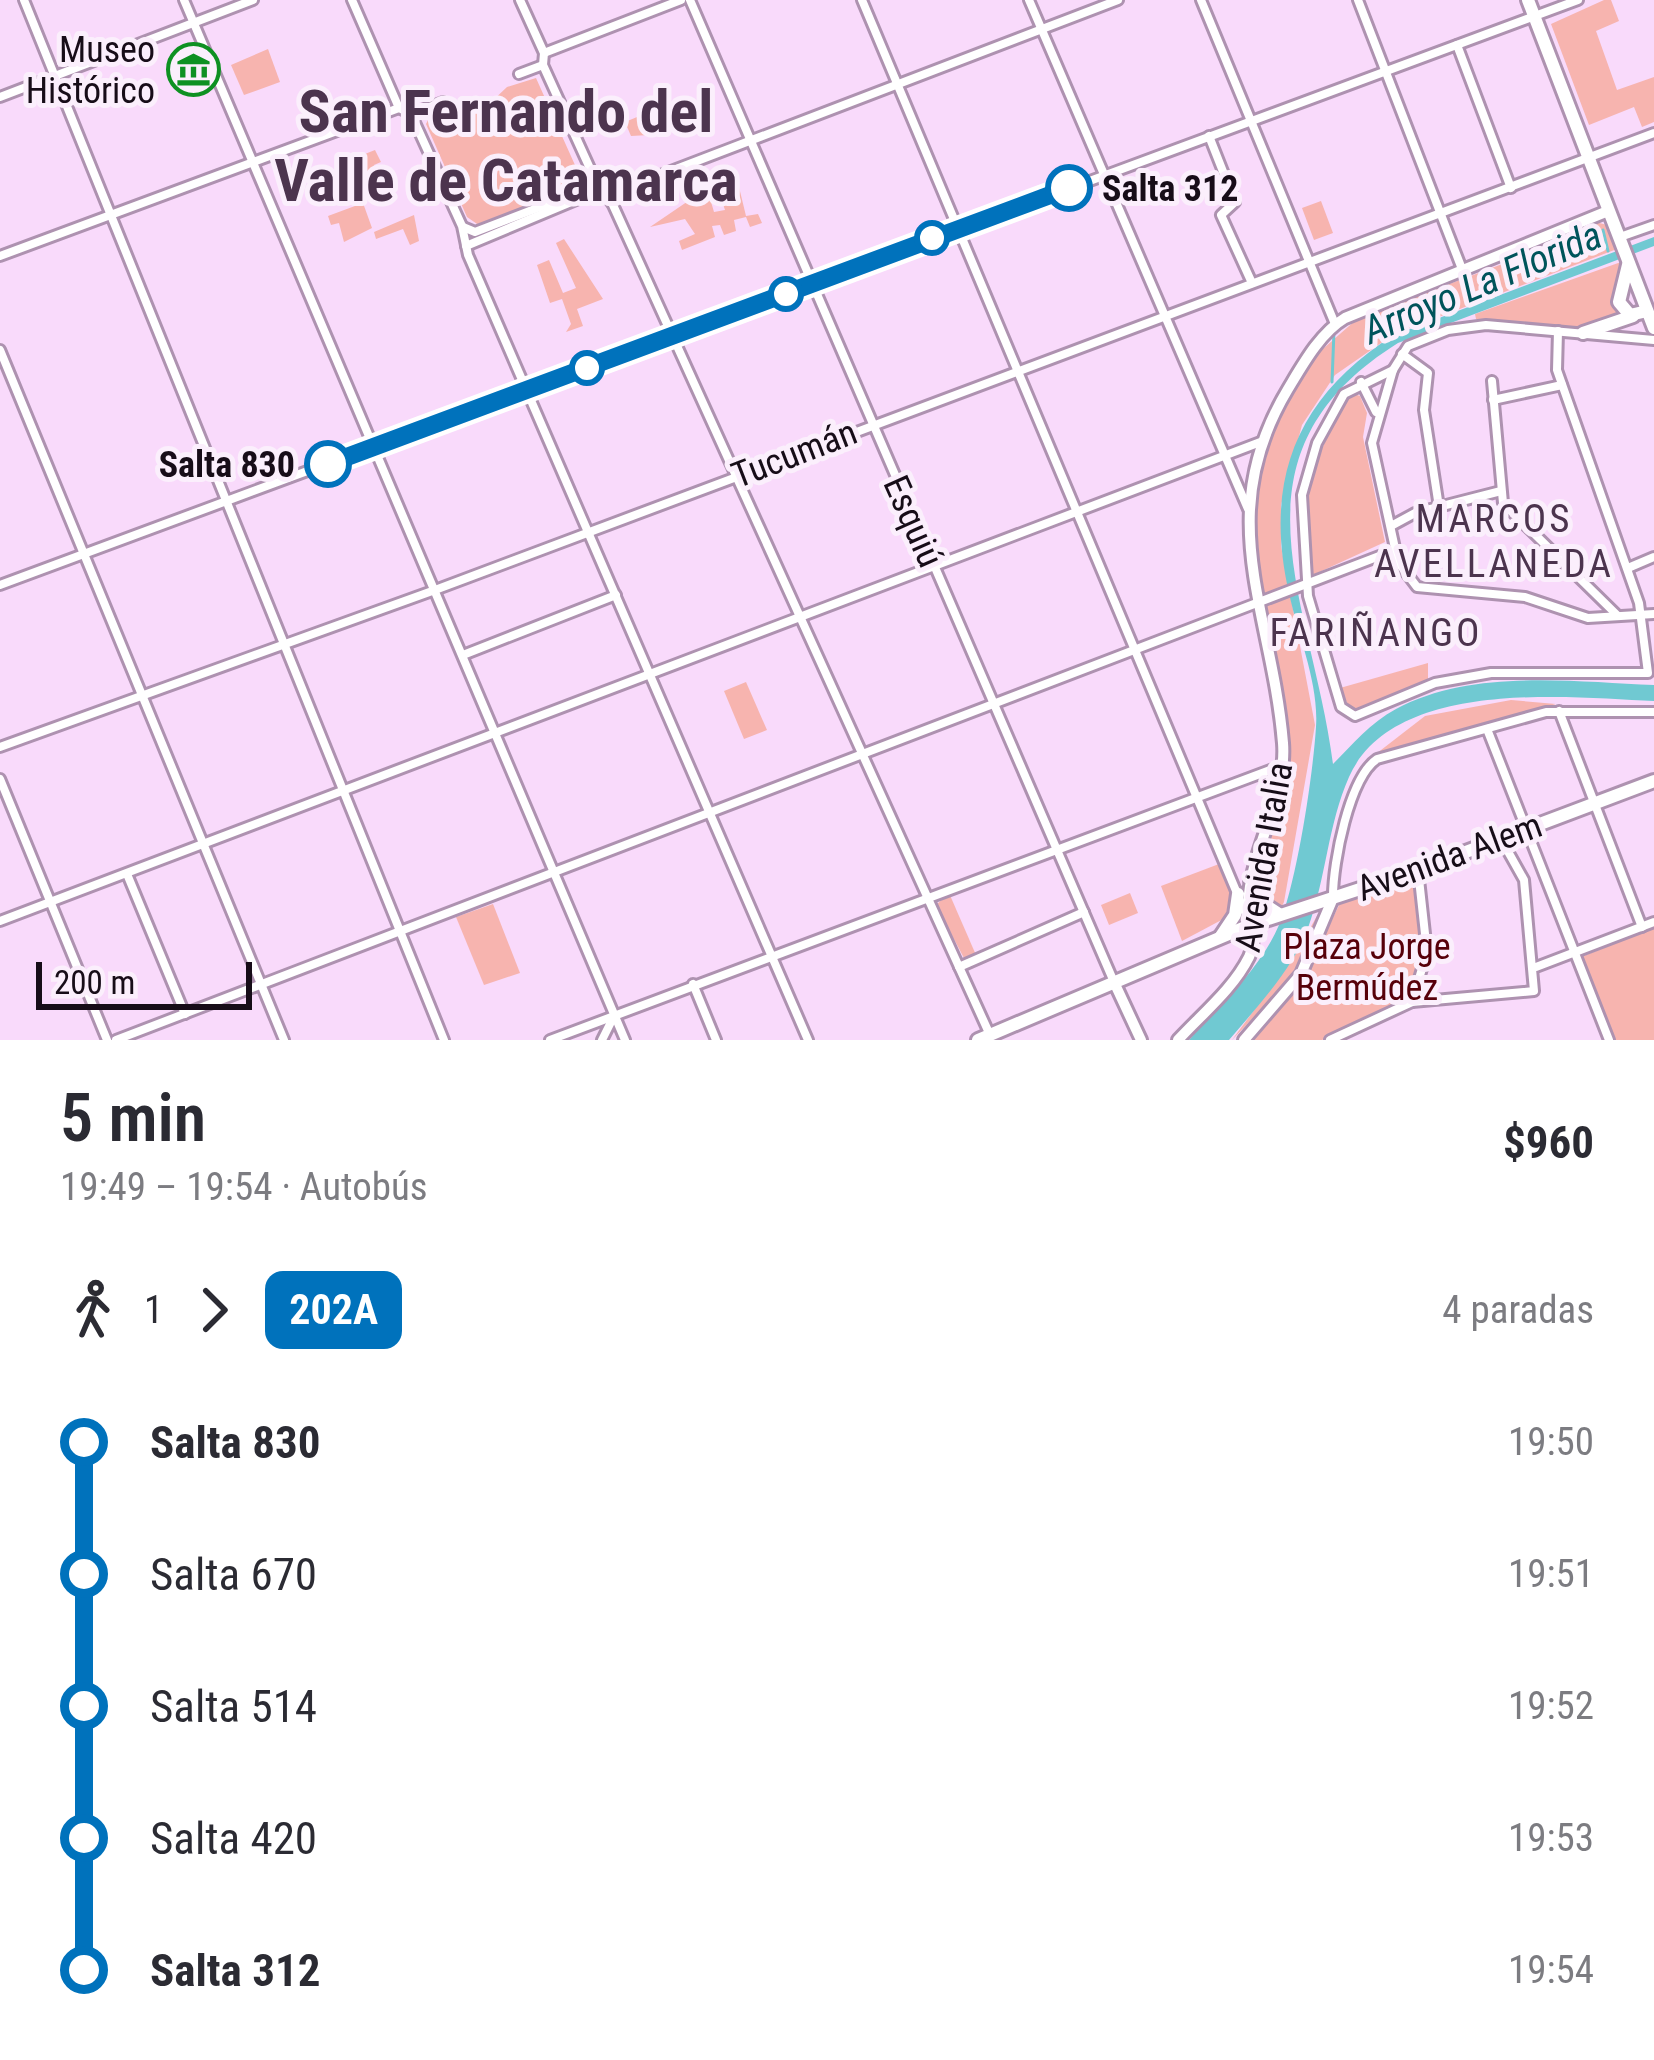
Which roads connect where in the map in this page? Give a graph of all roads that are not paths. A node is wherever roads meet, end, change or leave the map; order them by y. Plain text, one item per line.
1 (25, 0) edge
2 (184, 0) edge
3 (253, 0) edge
4 (352, 0) edge
5 (520, 0) edge
6 (685, 0) edge
7 (862, 0) edge
8 (1029, 0) edge
9 (1118, 0) edge
10 (1202, 0) edge
11 (1358, 0) edge
12 (1528, 0) edge
13 (1578, 0) edge
14 (1535, 16) junction
15 (194, 24) junction
16 (1042, 29) junction
17 (1457, 45) junction
18 (544, 53) junction
19 (543, 65) junction
20 (1385, 71) junction
21 (519, 74) dead end
22 (56, 76) junction
23 (898, 84) junction
24 (0, 97) edge
25 (443, 102) dead end
26 (399, 108) junction
27 (411, 115) junction
28 (1250, 121) junction
29 (1654, 133) edge
30 (1209, 136) junction
31 (750, 139) junction
32 (1588, 158) junction
33 (254, 161) junction
34 (593, 175) junction
35 (1104, 175) junction
36 (1511, 188) junction
37 (604, 191) junction
38 (1608, 211) junction
39 (1440, 213) junction
40 (113, 214) junction
41 (1654, 225) edge
42 (462, 226) junction
43 (957, 229) junction
44 (1620, 241) junction
45 (466, 246) junction
46 (0, 256) edge
47 (1307, 263) junction
48 (1629, 263) junction
49 (1462, 268) junction
50 (1252, 283) junction
51 (812, 284) junction
52 (1647, 307) edge
53 (1164, 316) junction
54 (1336, 324) junction
55 (1654, 328) edge
56 (1558, 331) junction
57 (1583, 333) junction
58 (673, 335) junction
59 (1654, 340) edge
60 (0, 350) edge
61 (1402, 354) junction
62 (1016, 370) junction
63 (1393, 370) junction
64 (1492, 381) dead end
65 (1361, 382) junction
66 (1562, 385) junction
67 (527, 391) junction
68 (1493, 400) junction
69 (1377, 414) junction
70 (872, 423) junction
71 (1263, 441) junction
72 (374, 446) junction
73 (1224, 454) junction
74 (735, 476) junction
75 (1501, 491) junction
76 (227, 502) junction
77 (1439, 507) junction
78 (1076, 508) junction
79 (1248, 509) junction
80 (1391, 526) junction
81 (588, 532) junction
82 (1396, 550) junction
83 (82, 556) junction
84 (1654, 557) edge
85 (933, 565) junction
86 (1628, 568) junction
87 (0, 584) edge
88 (1303, 588) junction
89 (435, 590) junction
90 (616, 595) junction
91 (1257, 607) junction
92 (1642, 614) junction
93 (1654, 614) edge
94 (800, 616) junction
95 (1618, 616) junction
96 (285, 645) junction
97 (1137, 652) junction
98 (463, 655) junction
99 (650, 673) junction
100 (142, 696) junction
101 (993, 705) junction
102 (1559, 711) junction
103 (1654, 712) edge
104 (1487, 728) junction
105 (496, 731) junction
106 (0, 747) edge
107 (863, 756) junction
108 (1281, 766) junction
109 (0, 779) edge
110 (1654, 782) edge
111 (341, 791) junction
112 (1198, 794) junction
113 (1594, 804) junction
114 (710, 813) junction
115 (1525, 830) junction
116 (1501, 839) junction
117 (202, 845) junction
118 (1056, 847) junction
119 (1418, 870) junction
120 (556, 872) junction
121 (127, 874) junction
122 (1251, 880) junction
123 (1238, 894) junction
124 (928, 896) junction
125 (1327, 899) junction
126 (50, 901) junction
127 (1084, 912) junction
128 (1280, 914) junction
129 (0, 921) edge
130 (1654, 922) edge
131 (1250, 926) junction
132 (1642, 927) junction
133 (400, 932) junction
134 (1219, 938) junction
135 (1573, 953) junction
136 (771, 955) junction
137 (959, 967) junction
138 (1536, 967) junction
139 (1114, 982) junction
140 (693, 984) junction
141 (262, 985) junction
142 (1412, 1002) junction
143 (185, 1014) junction
144 (615, 1015) junction
145 (995, 1036) edge
146 (112, 1040) edge
147 (284, 1040) edge
148 (444, 1040) edge
149 (550, 1040) edge
150 (602, 1040) edge
151 (625, 1040) edge
152 (716, 1040) edge
153 (808, 1040) edge
154 (1141, 1040) edge
155 (1178, 1040) edge
156 (1244, 1040) edge
157 (1330, 1040) edge
158 (1609, 1040) edge

1 - 22 street
2 - 15 street
3 - 15 street
4 - 26 street
5 - 18 street
6 - 18 street
6 - 31 street, Esquiú
7 - 23 street
8 - 16 street
9 - 16 street
10 - 28 street
11 - 20 street
12 - 14 main road
13 - 14 street
14 - 17 street
14 - 32 main road
15 - 22 street
15 - 33 street
16 - 23 street
16 - 35 street
17 - 20 street
17 - 36 street
18 - 19 street
19 - 21 street
19 - 34 street
20 - 28 street
20 - 39 street
22 - 24 street
22 - 40 street
23 - 31 street
23 - 43 street
25 - 27 street
26 - 27 street
26 - 33 street
27 - 42 street
28 - 30 street
28 - 47 street
29 - 32 street, Tucumán
30 - 35 street
30 - 50 street
31 - 37 street
31 - 51 street, Esquiú
32 - 36 street, Tucumán
32 - 38 main road
33 - 40 street
33 - 72 street
34 - 37 street
34 - 42 street
35 - 43 street
35 - 53 street
36 - 39 street, Tucumán
37 - 45 street
37 - 58 street
38 - 44 main road
38 - 49 main road, Avenida Italia
39 - 47 street, Tucumán
39 - 49 street
40 - 46 street
40 - 76 street
41 - 44 street
42 - 45 street
43 - 51 street
43 - 62 street
44 - 48 main road
45 - 67 street
47 - 50 street, Tucumán
47 - 54 street
48 - 52 main road
48 - 52 main road
49 - 54 main road, Avenida Italia
50 - 53 street, Tucumán
51 - 58 street
51 - 70 street, Esquiú
52 - 55 main road
52 - 57 main road
53 - 62 street, Tucumán
53 - 73 street
54 - 71 main road, Avenida Italia
56 - 57 street
56 - 61 street
56 - 66 street
57 - 59 street
58 - 67 street
58 - 74 street
60 - 83 street
61 - 63 street
61 - 77 street
62 - 70 street, Tucumán
62 - 78 street
63 - 65 street
63 - 69 street
64 - 68 street
65 - 69 street
65 - 88 street
66 - 68 street
66 - 86 street
67 - 72 street
67 - 81 street
68 - 75 street
69 - 80 street
70 - 74 street, Tucumán
70 - 85 street, Esquiú
71 - 73 street
71 - 79 main road, Avenida Italia
72 - 76 street
72 - 89 street
73 - 78 street
73 - 79 street
74 - 81 street, Tucumán
74 - 94 street
75 - 77 street
75 - 95 street
76 - 83 street
76 - 96 street
77 - 80 street
78 - 85 street
78 - 97 street
79 - 91 main road, Avenida Italia
80 - 82 street
81 - 89 street, Tucumán
81 - 90 street
82 - 88 street
82 - 95 street
83 - 87 street
83 - 100 street
84 - 86 street
85 - 94 street
85 - 101 street, Esquiú
86 - 92 street
88 - 91 street
88 - 92 street
89 - 96 street, Tucumán
89 - 98 street
90 - 98 street
90 - 99 street
91 - 97 street
91 - 108 main road, Avenida Italia
92 - 93 street
92 - 95 street
94 - 99 street
94 - 107 street
96 - 100 street, Tucumán
96 - 111 street
97 - 101 street
97 - 112 street
98 - 105 street
99 - 105 street
99 - 114 street
100 - 106 street, Tucumán
100 - 117 street
101 - 107 street
101 - 118 street, Esquiú
102 - 103 street
102 - 104 street
102 - 113 street
104 - 115 street
104 - 125 street
105 - 111 street
105 - 120 street
107 - 114 street
107 - 124 street
108 - 112 street
108 - 122 main road, Avenida Italia
109 - 126 street
110 - 113 main road, Avenida Alem
111 - 117 street
111 - 133 street
112 - 118 street
112 - 123 street
113 - 115 main road, Avenida Alem
113 - 132 street
114 - 120 street
114 - 136 street
115 - 116 main road, Avenida Alem
115 - 135 street
116 - 119 main road, Avenida Alem
116 - 138 street
117 - 121 street
117 - 141 street
118 - 124 street
118 - 127 street, Esquiú
119 - 125 main road, Avenida Alem
119 - 142 street
120 - 133 street
120 - 144 street
121 - 126 street
121 - 143 street
122 - 128 main road
122 - 131 main road, Avenida Italia
123 - 131 street
123 - 134 main road
124 - 136 street
124 - 137 street
125 - 128 main road, Avenida Alem
125 - 156 main road
126 - 129 street
126 - 146 street
127 - 137 street
127 - 139 street, Esquiú
128 - 131 main road, Avenida Alem
130 - 132 street
131 - 134 main road, Avenida Alem
131 - 155 main road, Avenida Italia
132 - 135 street
133 - 141 street
133 - 148 street
134 - 139 main road, Avenida Alem
135 - 138 street
135 - 158 street
136 - 140 street
136 - 153 street
137 - 145 street
138 - 142 street
139 - 145 main road, Avenida Alem
139 - 154 main road, Esquiú
140 - 144 street
140 - 152 street
141 - 143 street
141 - 147 street
142 - 157 street
143 - 146 street
144 - 149 street
144 - 150 street
144 - 151 street

